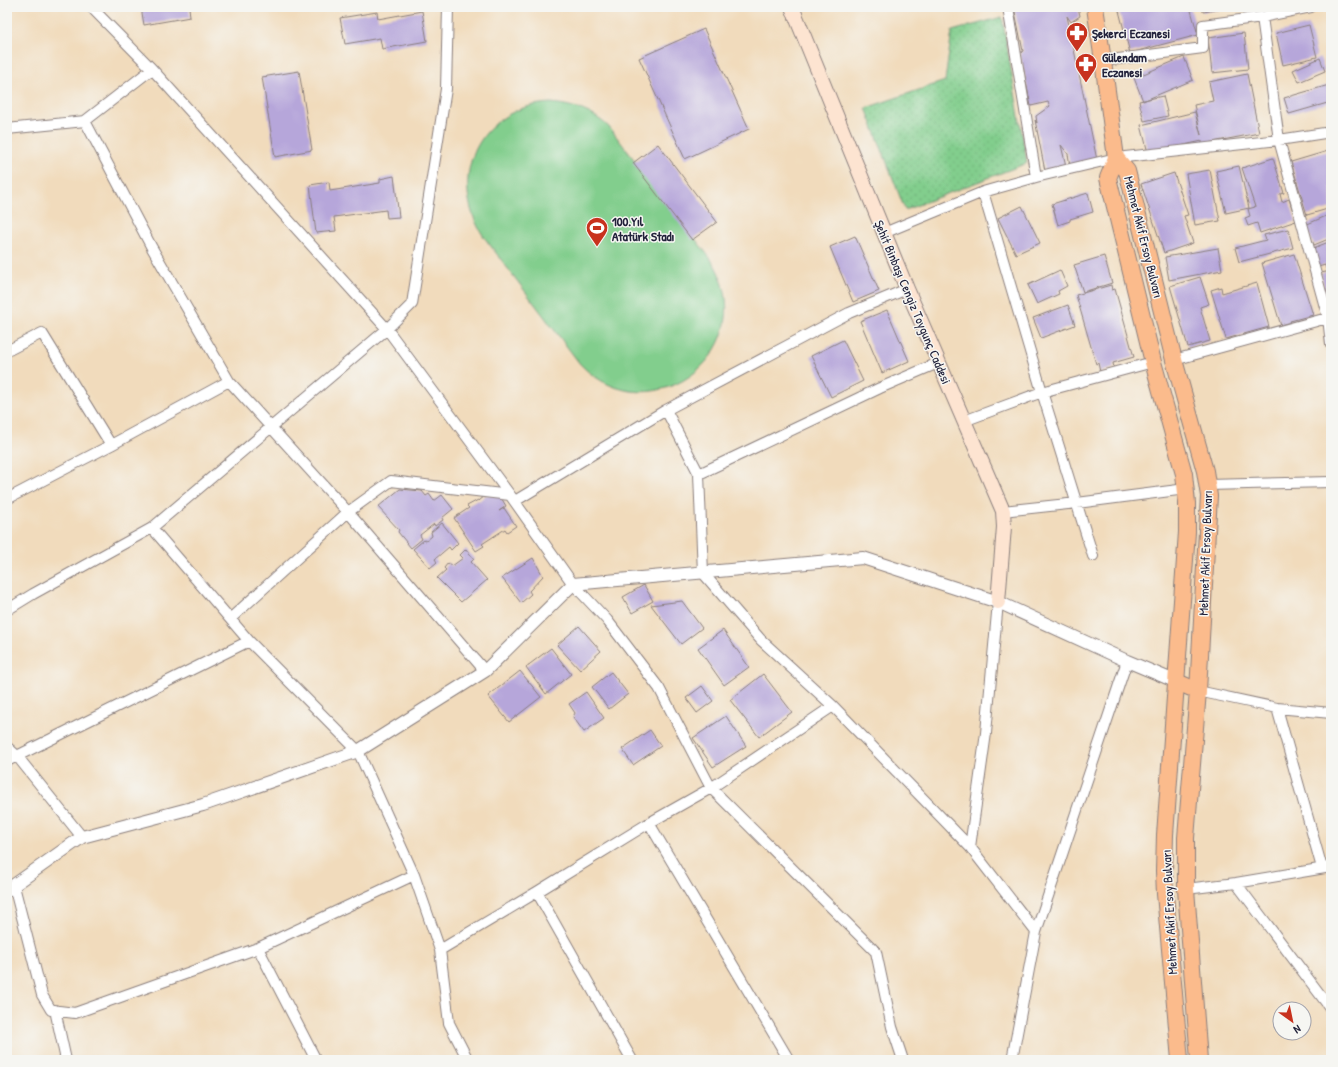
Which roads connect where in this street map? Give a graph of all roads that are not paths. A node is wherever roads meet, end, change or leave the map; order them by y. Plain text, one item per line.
1 (91, 7) edge
2 (448, 7) edge
3 (792, 7) edge
4 (1008, 7) edge
5 (1094, 7) edge
6 (1311, 7) edge
7 (1262, 17) junction
8 (1103, 61) junction
9 (152, 69) junction
10 (86, 121) junction
11 (7, 129) edge
12 (1331, 132) edge
13 (1279, 140) junction
14 (1116, 158) junction
15 (1036, 177) junction
16 (983, 192) junction
17 (884, 233) junction
18 (907, 289) junction
19 (1329, 317) edge
20 (387, 328) junction
21 (1331, 344) edge
22 (7, 351) edge
23 (1174, 360) junction
24 (1153, 362) junction
25 (938, 363) junction
26 (229, 381) junction
27 (1042, 392) junction
28 (666, 410) junction
29 (964, 421) junction
30 (271, 426) junction
31 (111, 445) junction
32 (699, 474) junction
33 (1331, 482) edge
34 (1208, 485) junction
35 (1186, 489) junction
36 (513, 498) junction
37 (7, 499) edge
38 (1077, 503) junction
39 (1003, 511) junction
40 (348, 512) junction
41 (152, 528) junction
42 (1093, 556) dead end
43 (702, 573) junction
44 (573, 584) junction
45 (998, 602) junction
46 (7, 610) edge
47 (230, 619) junction
48 (249, 641) junction
49 (1127, 661) junction
50 (485, 671) junction
51 (1177, 682) junction
52 (1198, 691) junction
53 (833, 706) junction
54 (1277, 708) junction
55 (1331, 712) edge
56 (7, 747) edge
57 (358, 751) junction
58 (17, 756) junction
59 (7, 760) edge
60 (711, 788) junction
61 (649, 823) junction
62 (82, 837) junction
63 (970, 846) junction
64 (1326, 867) edge
65 (414, 875) junction
66 (1236, 883) junction
67 (10, 888) edge
68 (1186, 890) junction
69 (537, 892) junction
70 (1036, 932) junction
71 (258, 948) junction
72 (440, 950) junction
73 (1331, 1009) edge
74 (56, 1010) junction
75 (66, 1060) edge
76 (316, 1060) edge
77 (468, 1060) edge
78 (632, 1060) edge
79 (789, 1060) edge
80 (903, 1060) edge
81 (1012, 1060) edge
82 (1180, 1060) edge
83 (1199, 1060) edge

1 - 9 street
2 - 20 street
3 - 17 main road, Şehit Binbaşı Cengiz Toygunç Caddesi
4 - 15 street
5 - 8 main road
6 - 7 street
7 - 8 street
7 - 13 street
8 - 14 main road
9 - 10 street
9 - 20 street
10 - 11 street
10 - 26 street
12 - 13 street
13 - 14 street
13 - 19 street
14 - 15 street
14 - 23 main road, Mehmet Akif Ersoy Bulvarı
14 - 24 main road, Mehmet Akif Ersoy Bulvarı
15 - 16 street
16 - 17 street
16 - 27 street
17 - 18 main road, Şehit Binbaşı Cengiz Toygunç Caddesi
18 - 25 main road, Şehit Binbaşı Cengiz Toygunç Caddesi
18 - 28 street
19 - 21 street
19 - 23 street
20 - 30 street
20 - 36 street
22 - 31 street
23 - 34 main road, Mehmet Akif Ersoy Bulvarı
24 - 27 street
24 - 35 main road, Mehmet Akif Ersoy Bulvarı
25 - 29 main road, Şehit Binbaşı Cengiz Toygunç Caddesi
25 - 32 street
26 - 30 street
26 - 31 street
27 - 29 street
27 - 38 street
28 - 32 street
28 - 36 street
29 - 39 main road, Şehit Binbaşı Cengiz Toygunç Caddesi
30 - 40 street
30 - 41 street
31 - 37 street
32 - 43 street
33 - 34 street
34 - 52 main road, Mehmet Akif Ersoy Bulvarı
35 - 38 street
35 - 51 main road, Mehmet Akif Ersoy Bulvarı
36 - 40 street
36 - 44 street
38 - 39 street
38 - 42 street
39 - 45 main road, Şehit Binbaşı Cengiz Toygunç Caddesi
40 - 47 street
40 - 50 street
41 - 46 street
41 - 47 street
43 - 44 street
43 - 45 street
43 - 53 street
44 - 50 street
44 - 60 street
45 - 49 street
45 - 63 street
47 - 48 street
48 - 57 street
48 - 58 street
49 - 51 street
49 - 70 street
50 - 57 street
51 - 52 main road
51 - 82 main road, Mehmet Akif Ersoy Bulvarı
52 - 54 street
52 - 68 main road, Mehmet Akif Ersoy Bulvarı
53 - 60 street
53 - 63 street
54 - 55 street
54 - 64 street
56 - 58 street
57 - 62 street
57 - 65 street
58 - 59 street
58 - 62 street
60 - 61 street
60 - 80 street
61 - 69 street
61 - 79 street
62 - 67 street
63 - 70 street
64 - 66 street
65 - 71 street
65 - 72 street
66 - 68 street
66 - 73 street
67 - 74 street
68 - 83 main road, Mehmet Akif Ersoy Bulvarı
69 - 72 street
69 - 78 street
70 - 81 street
71 - 74 street
71 - 76 street
72 - 77 street
74 - 75 street

